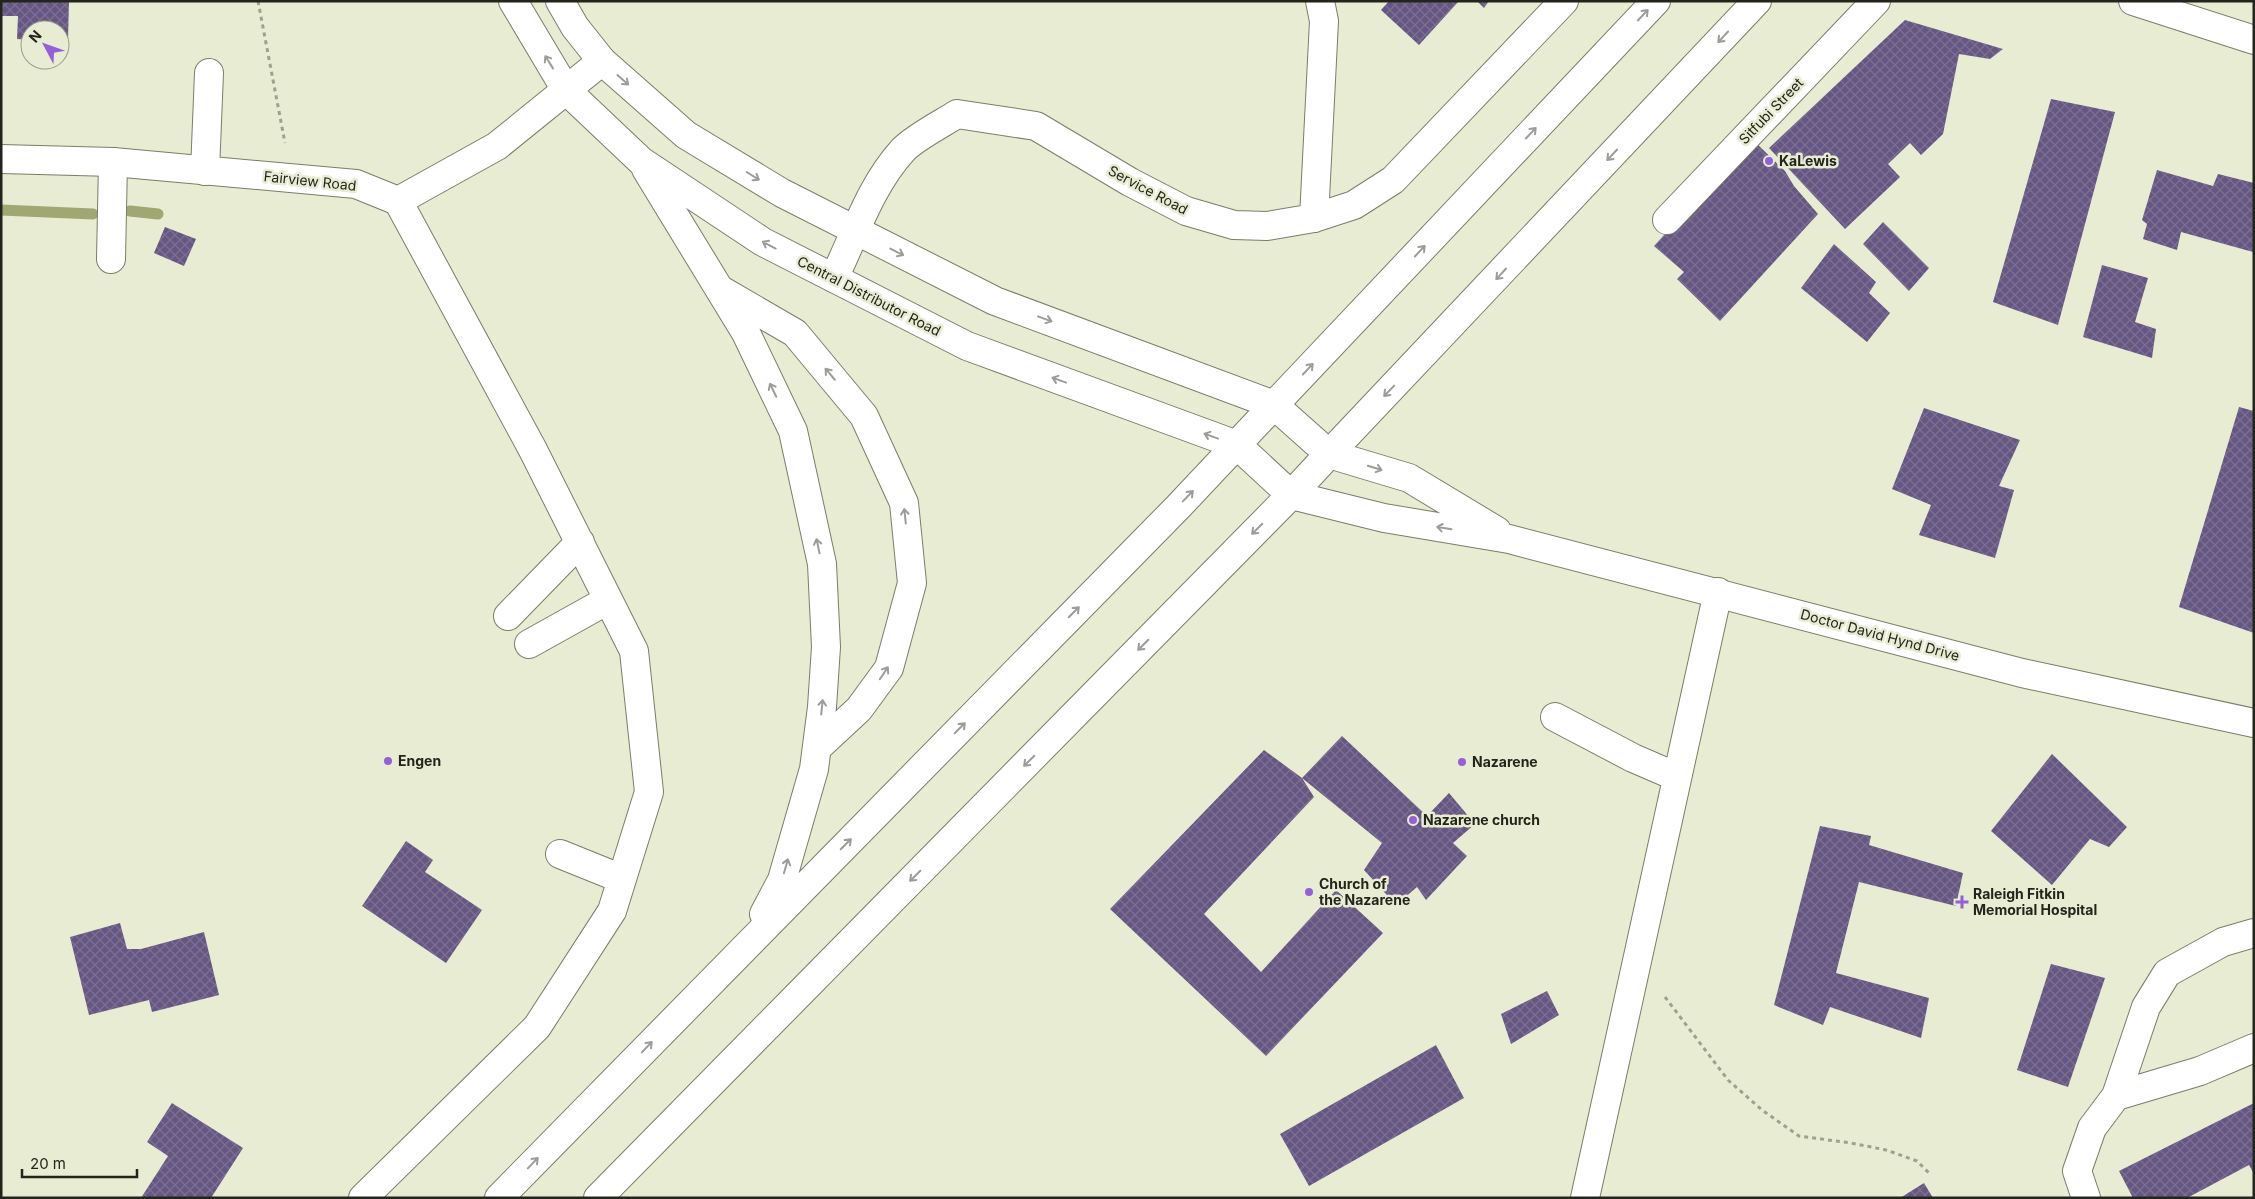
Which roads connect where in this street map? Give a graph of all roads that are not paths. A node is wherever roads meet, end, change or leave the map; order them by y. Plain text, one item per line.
1 (513, 1) edge
2 (560, 1) edge
3 (1320, 1) edge
4 (1564, 1) edge
5 (1656, 1) edge
6 (1757, 1) edge
7 (1876, 1) edge
8 (2133, 1) edge
9 (2254, 40) edge
10 (602, 61) junction
11 (209, 73) dead end
12 (566, 90) junction
13 (1, 159) edge
14 (641, 161) junction
15 (113, 162) junction
16 (205, 170) junction
17 (398, 201) junction
18 (1314, 218) junction
19 (1667, 220) dead end
20 (857, 231) junction
21 (110, 259) dead end
22 (834, 278) junction
23 (719, 289) junction
24 (1274, 404) junction
25 (1237, 445) junction
26 (1328, 454) junction
27 (1292, 495) junction
28 (1509, 539) junction
29 (580, 542) junction
30 (1718, 592) junction
31 (608, 600) junction
32 (508, 616) dead end
33 (529, 644) dead end
34 (1555, 717) dead end
35 (2254, 723) edge
36 (817, 748) junction
37 (1677, 777) junction
38 (560, 854) dead end
39 (622, 879) junction
40 (2254, 933) edge
41 (750, 941) junction
42 (2254, 1048) edge
43 (2116, 1096) junction
44 (364, 1198) edge
45 (499, 1198) edge
46 (598, 1198) edge
47 (1585, 1198) edge
48 (2086, 1198) edge

12 -> 1 main road, Central Distributor Road
2 - 10 main road
3 - 18 main road
4 - 18 main road, Service Road
24 -> 5 main road
6 -> 26 main road
7 - 19 main road, Sitfubi Street
8 - 9 main road
10 - 12 main road
10 -> 20 main road
11 - 16 main road
12 - 14 main road, Central Distributor Road
12 - 17 main road
13 - 15 main road, Fairview Road
22 -> 14 main road, Central Distributor Road
14 - 23 main road
15 - 16 main road, Fairview Road
15 - 21 main road
16 - 17 main road, Fairview Road
17 - 29 main road
18 - 20 main road, Service Road
20 - 22 main road, Service Road
20 -> 24 main road
25 -> 22 main road, Central Distributor Road
36 -> 23 main road
36 -> 23 main road
24 - 25 main road
24 - 26 main road
25 - 27 main road, Central Distributor Road
41 -> 25 main road
26 - 27 main road
26 -> 28 main road, Doctor David Hynd Drive
28 -> 27 main road, Doctor David Hynd Drive
27 -> 46 main road
28 - 30 main road, Doctor David Hynd Drive
29 - 31 main road
29 - 32 main road
30 - 35 main road, Doctor David Hynd Drive
30 - 37 main road
31 - 33 main road
31 - 39 main road
34 - 37 main road
41 -> 36 main road
37 - 47 main road
38 - 39 main road
39 - 44 main road
40 - 43 main road
45 -> 41 main road
42 - 43 main road
43 - 48 main road

